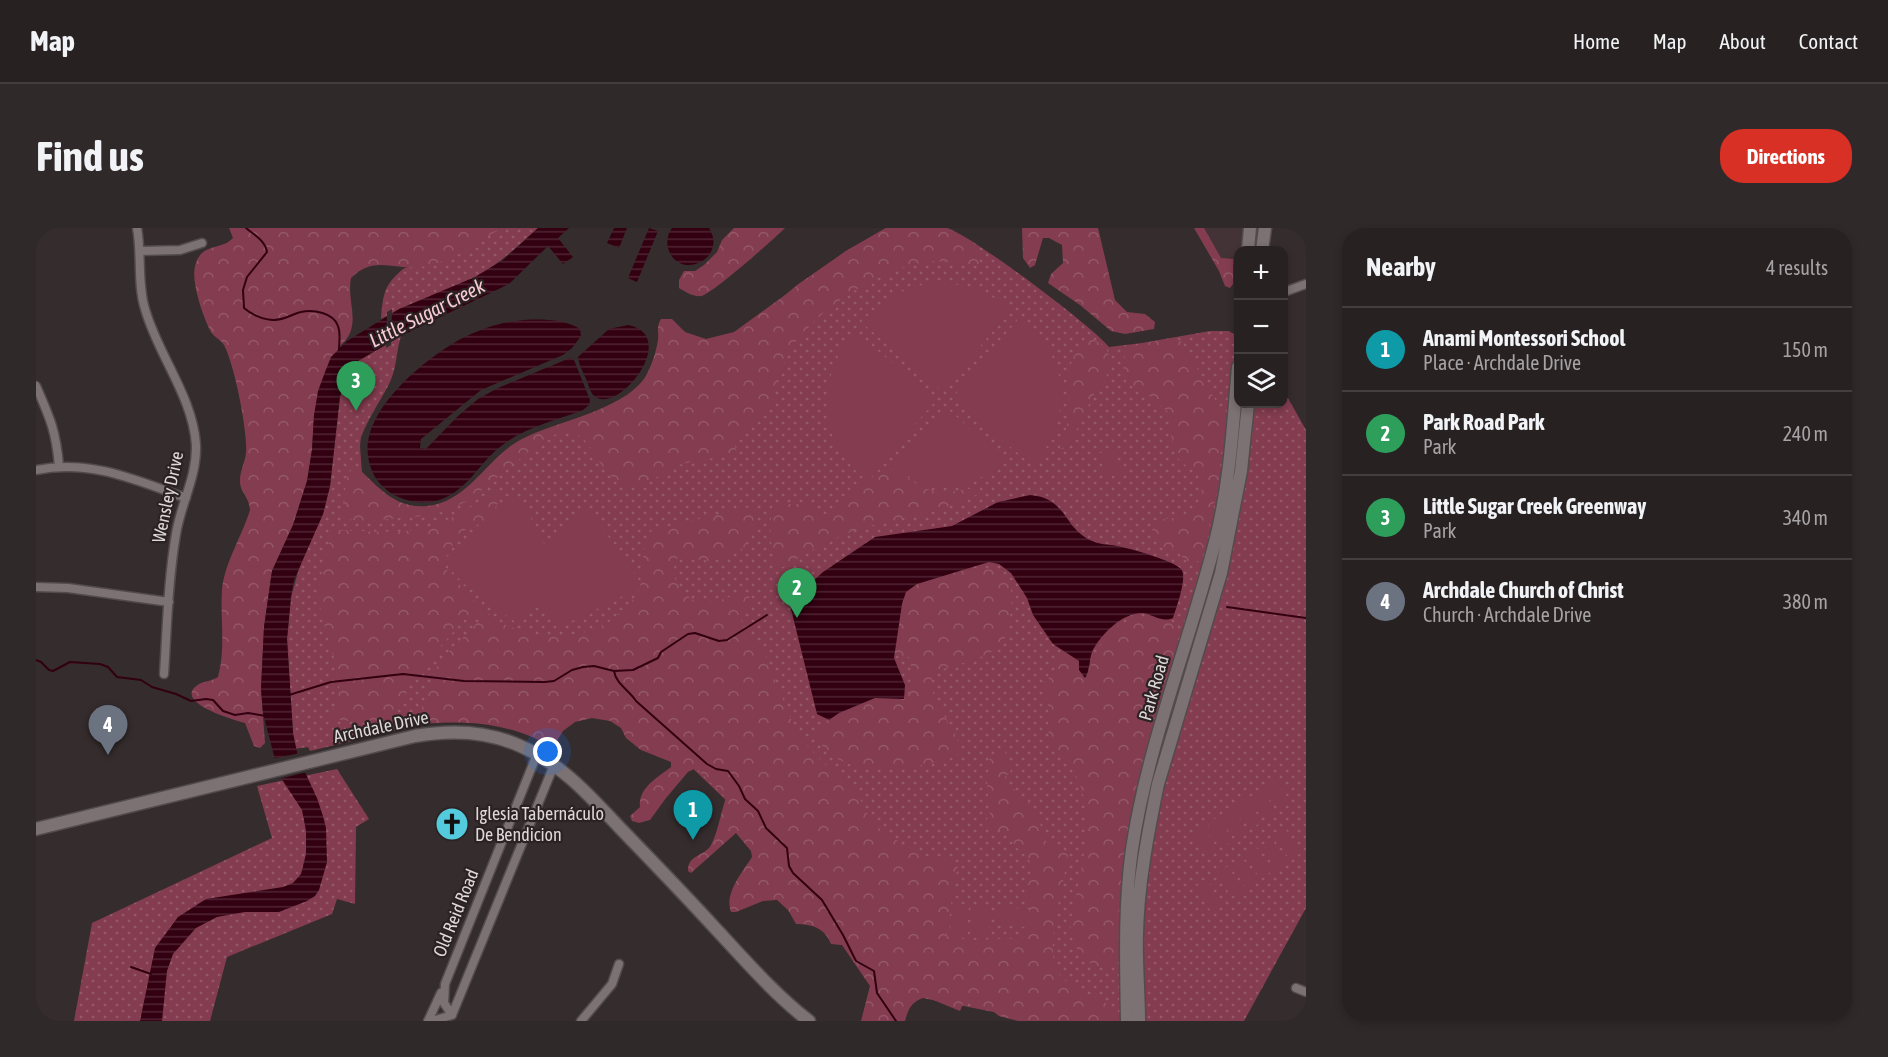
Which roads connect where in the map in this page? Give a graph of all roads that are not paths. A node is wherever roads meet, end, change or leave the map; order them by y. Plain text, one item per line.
1 (137, 228) edge
2 (1250, 228) edge
3 (1264, 228) edge
4 (202, 243) dead end
5 (1248, 246) edge
6 (1262, 246) edge
7 (140, 251) junction
8 (1306, 284) edge
9 (1288, 291) edge
10 (36, 386) edge
11 (1234, 408) edge
12 (1248, 408) edge
13 (59, 466) junction
14 (36, 470) edge
15 (186, 498) junction
16 (36, 587) edge
17 (169, 602) junction
18 (164, 674) dead end
19 (537, 754) junction
20 (554, 765) junction
21 (36, 829) edge
22 (618, 964) dead end
23 (445, 984) junction
24 (1296, 988) dead end
25 (1306, 992) edge
26 (453, 1019) edge
27 (430, 1021) edge
28 (581, 1021) edge
29 (809, 1021) edge
30 (1127, 1021) edge
31 (1139, 1021) edge

1 - 7 street, Wensley Drive
2 - 5 main road
3 - 6 main road
4 - 7 street
7 - 15 street, Wensley Drive
8 - 9 street
10 - 13 street
11 - 30 main road, Park Road
12 - 31 main road, Park Road
13 - 14 street
13 - 15 street
15 - 17 street, Wensley Drive
16 - 17 street
17 - 18 street, Wensley Drive
19 - 20 main road, Archdale Drive
19 - 21 main road, Archdale Drive
19 - 23 street, Old Reid Road
20 - 26 street, Old Reid Road
20 - 29 main road, Archdale Drive
22 - 28 street
23 - 26 street, Old Reid Road
23 - 27 street
24 - 25 street
26 - 27 street

